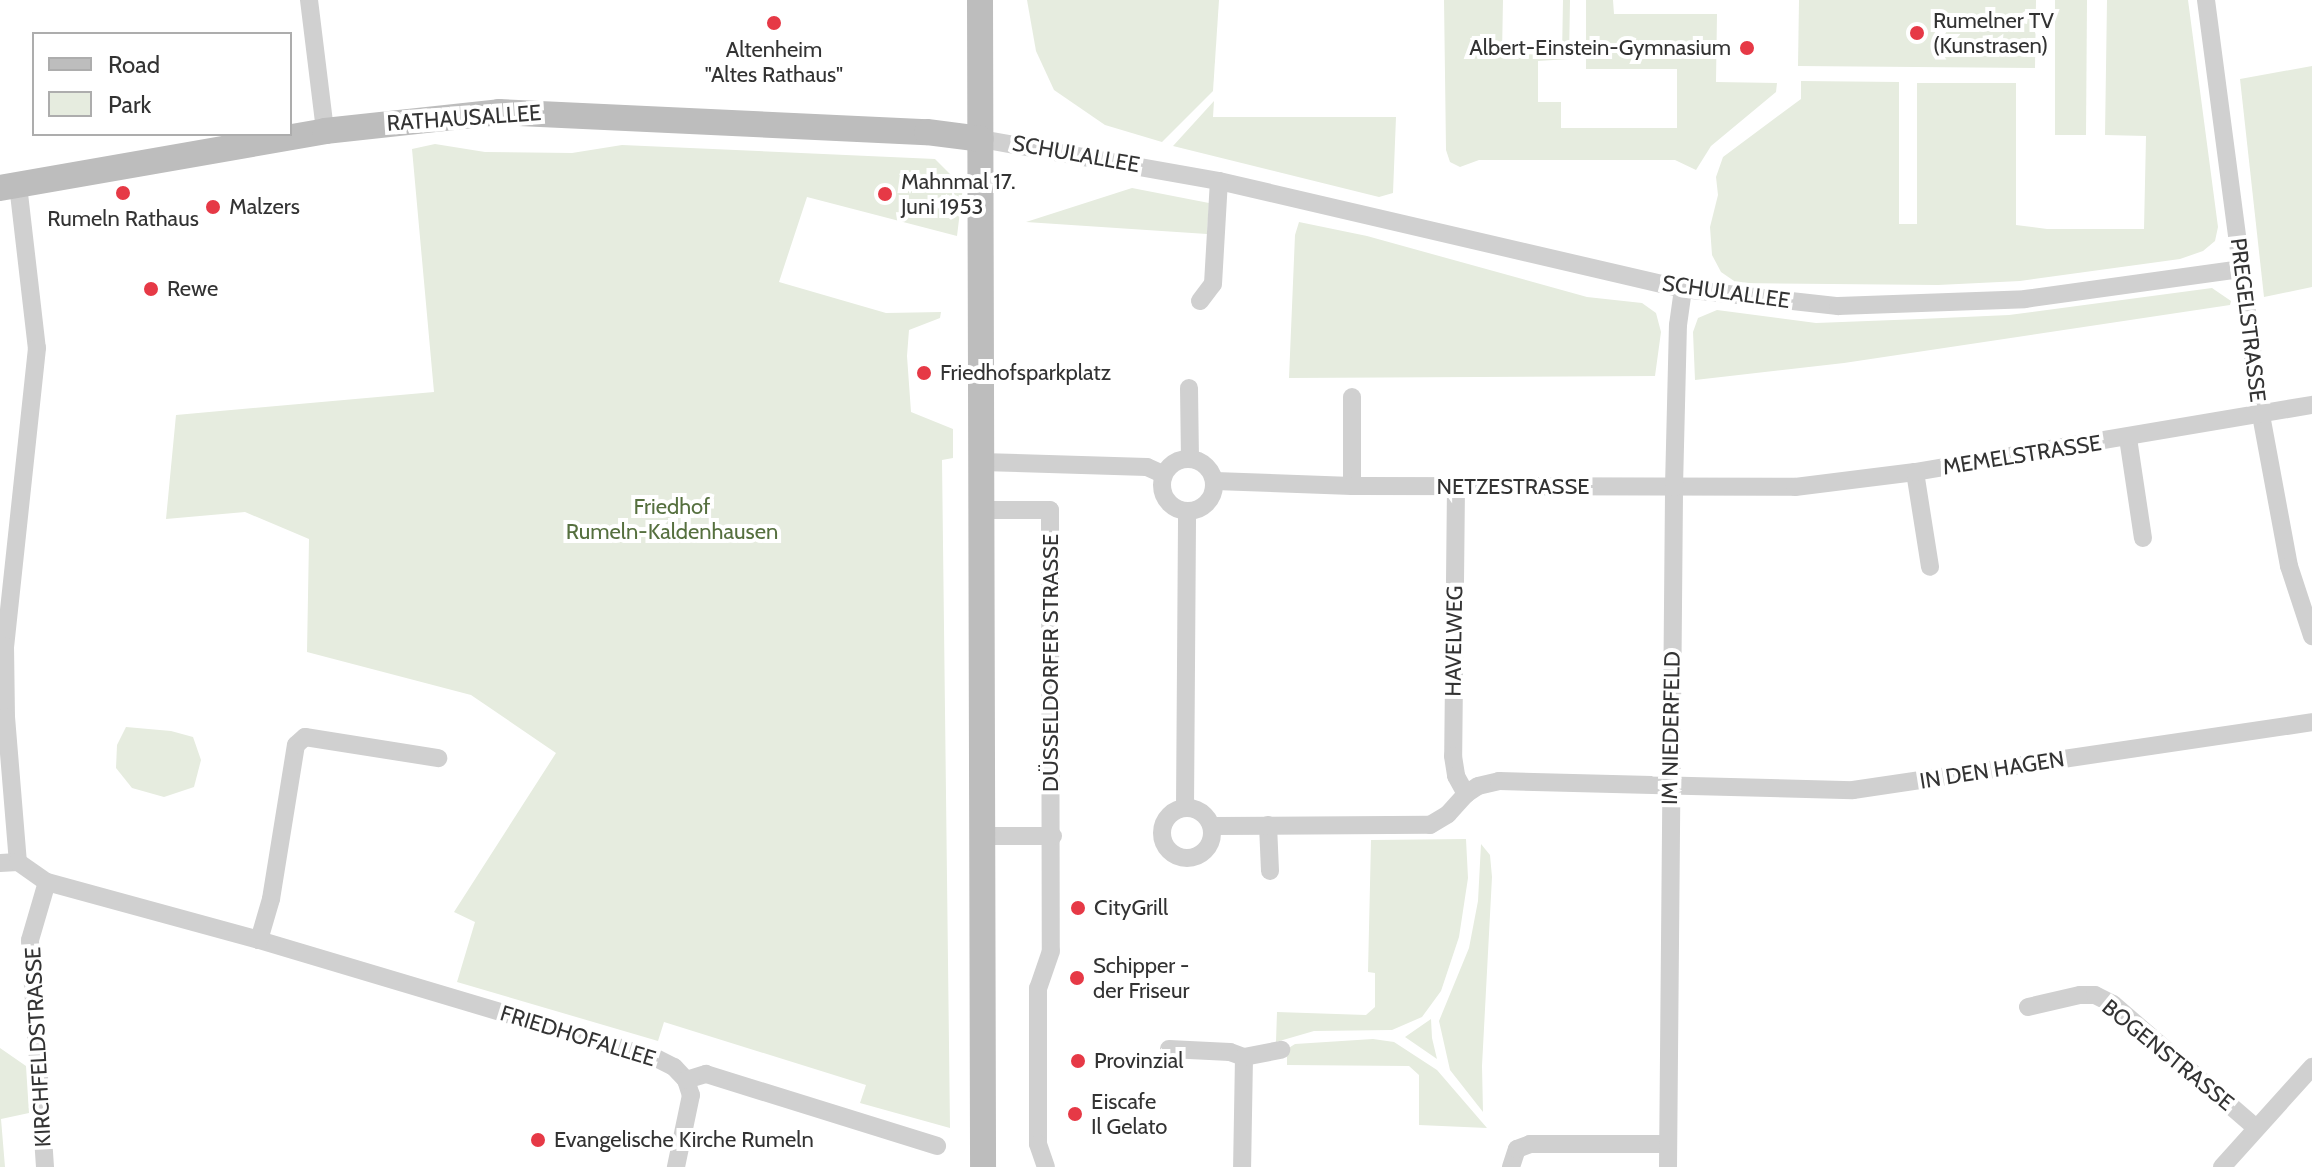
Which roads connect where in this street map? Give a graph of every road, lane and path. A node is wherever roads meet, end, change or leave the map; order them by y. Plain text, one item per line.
1 (309, 0) edge
2 (980, 0) edge
3 (2206, 0) edge
4 (325, 131) junction
5 (981, 139) junction
6 (1219, 181) junction
7 (9, 186) edge
8 (2242, 269) junction
9 (1683, 289) junction
10 (1200, 301) dead end
11 (1189, 388) dead end
12 (1352, 397) dead end
13 (2312, 405) edge
14 (2261, 415) junction
15 (2128, 438) junction
16 (1190, 458) junction
17 (981, 462) junction
18 (1915, 472) junction
19 (1163, 474) junction
20 (1215, 481) junction
21 (1352, 486) junction
22 (1456, 486) junction
23 (1674, 487) junction
24 (981, 510) junction
25 (1187, 511) junction
26 (2143, 538) dead end
27 (1930, 567) dead end
28 (2312, 636) edge
29 (2312, 722) edge
30 (438, 758) dead end
31 (1670, 783) junction
32 (1466, 794) junction
33 (1185, 808) junction
34 (1268, 825) junction
35 (1212, 826) junction
36 (982, 836) junction
37 (1053, 836) junction
38 (9, 862) edge
39 (1270, 871) dead end
40 (47, 882) junction
41 (259, 940) junction
42 (2028, 1007) dead end
43 (1169, 1049) dead end
44 (1281, 1050) dead end
45 (1244, 1057) junction
46 (2312, 1067) edge
47 (686, 1080) junction
48 (2256, 1128) junction
49 (1668, 1144) junction
50 (937, 1146) dead end
51 (45, 1167) edge
52 (676, 1167) edge
53 (983, 1167) edge
54 (1046, 1167) edge
55 (1242, 1167) edge
56 (1511, 1167) edge
57 (1668, 1167) edge
58 (2222, 1167) edge

1 - 4 street
2 - 5 main road
3 - 8 street, PREGELSTRASSE
4 - 5 main road, RATHAUSALLEE
4 - 7 main road, RATHAUSALLEE
5 - 6 street, SCHULALLEE
5 - 17 main road
6 - 9 street, SCHULALLEE
6 - 10 street
7 - 38 street
8 - 9 street, SCHULALLEE
8 - 14 street, PREGELSTRASSE
9 - 23 street, IM NIEDERFELD
11 - 16 street
12 - 21 street
13 - 14 street, MEMELSTRASSE
14 - 15 street, MEMELSTRASSE
14 - 28 street, PREGELSTRASSE
15 - 18 street, MEMELSTRASSE
15 - 26 street, MEMELSTRASSE
16 - 19 street
16 - 20 street
17 - 19 street
17 - 24 main road
18 - 23 street, MEMELSTRASSE
18 - 27 street, MEMELSTRASSE
19 - 25 street
20 - 21 street, NETZESTRASSE
20 - 25 street
21 - 22 street, NETZESTRASSE
22 - 23 street, NETZESTRASSE
22 - 32 street, HAVELWEG
23 - 31 street, IM NIEDERFELD
24 - 36 main road
24 - 37 street, DÜSSELDORFER STRASSE
25 - 33 street
29 - 31 street, IN DEN HAGEN
30 - 41 street
31 - 32 street, IN DEN HAGEN
31 - 49 street, IM NIEDERFELD
32 - 34 street
33 - 35 street
33 - 35 street
34 - 35 street
34 - 39 street
36 - 37 street
36 - 53 main road
37 - 54 street, DÜSSELDORFER STRASSE
38 - 40 street, FRIEDHOFALLEE
40 - 41 street, FRIEDHOFALLEE
40 - 51 street, KIRCHFELDSTRASSE
41 - 47 street, FRIEDHOFALLEE
42 - 48 street, BOGENSTRASSE
43 - 45 street
44 - 45 street
45 - 55 street
46 - 48 street
47 - 50 street
47 - 52 street
48 - 58 street
49 - 56 street
49 - 57 street, IM NIEDERFELD

